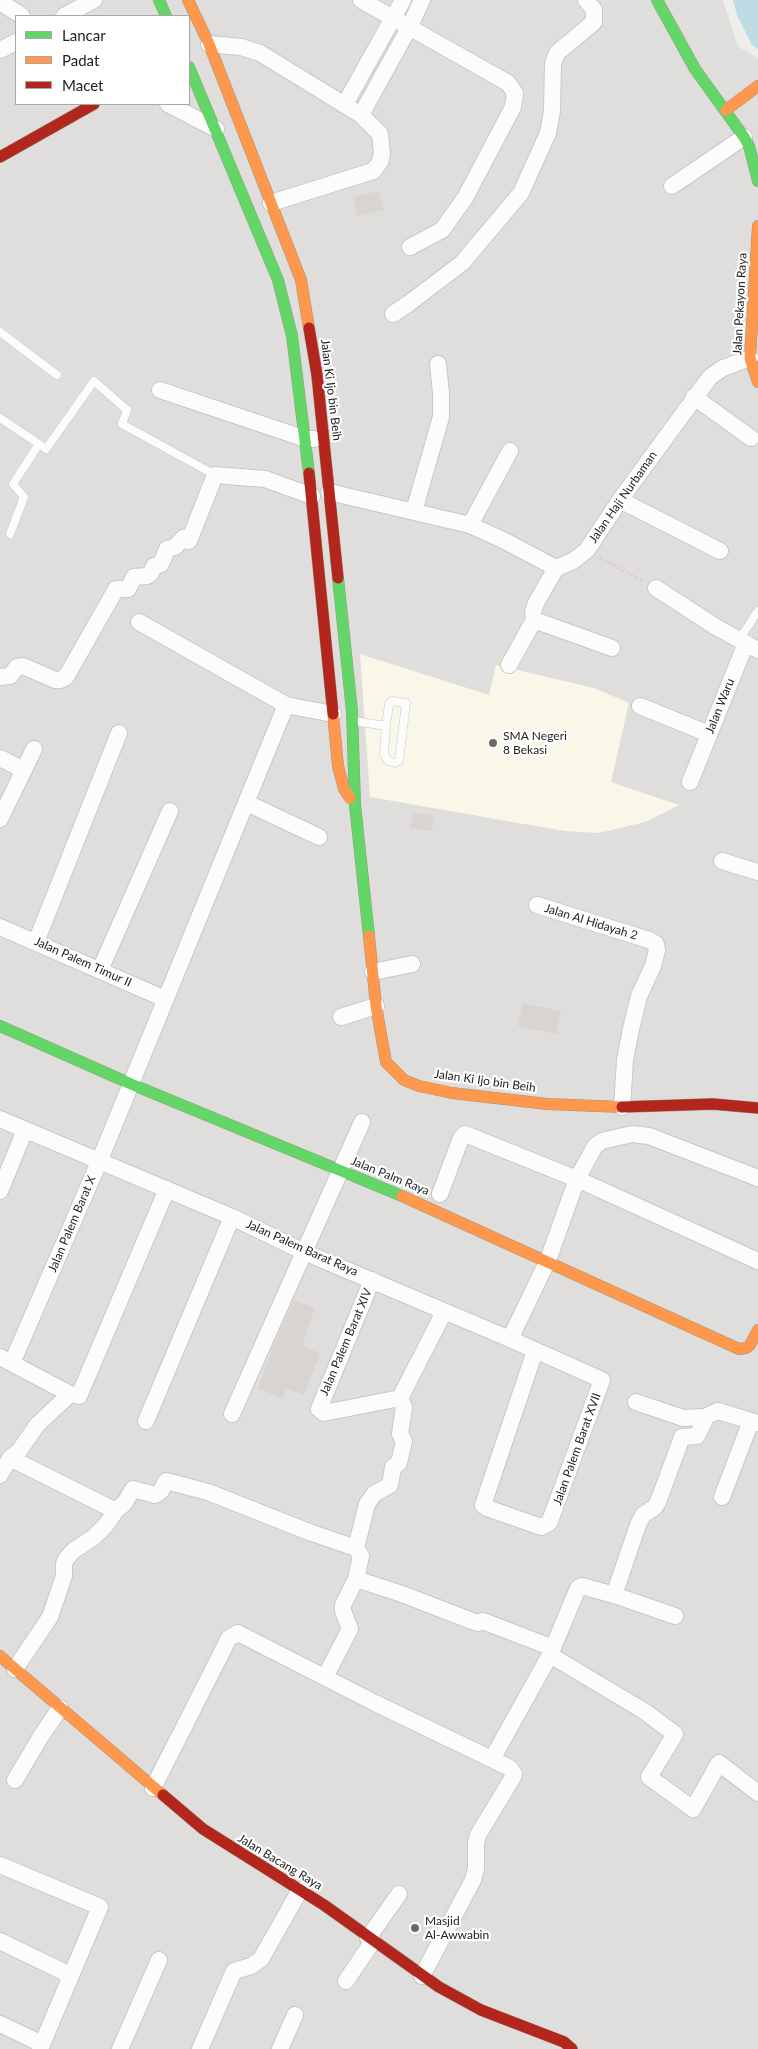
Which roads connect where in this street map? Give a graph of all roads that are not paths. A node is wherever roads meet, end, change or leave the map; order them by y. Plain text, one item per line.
1 (94, 0) edge
2 (159, 0) edge
3 (188, 0) edge
4 (361, 0) edge
5 (403, 0) edge
6 (422, 0) edge
7 (586, 0) edge
8 (656, 0) edge
9 (0, 2) edge
10 (20, 15) edge
11 (66, 15) edge
12 (166, 15) edge
13 (393, 17) junction
14 (410, 26) junction
15 (15, 42) edge
16 (202, 47) junction
17 (0, 50) edge
18 (190, 69) edge
19 (758, 86) edge
20 (345, 104) junction
21 (92, 105) edge
22 (170, 105) edge
23 (726, 110) junction
24 (361, 115) junction
25 (216, 129) junction
26 (750, 142) edge
27 (0, 157) edge
28 (758, 181) edge
29 (672, 186) dead end
30 (271, 203) junction
31 (758, 226) edge
32 (410, 247) dead end
33 (393, 314) dead end
34 (0, 332) edge
35 (750, 358) junction
36 (438, 364) dead end
37 (57, 375) dead end
38 (758, 382) edge
39 (160, 390) dead end
40 (694, 397) junction
41 (0, 418) edge
42 (751, 438) dead end
43 (306, 439) junction
44 (324, 440) junction
45 (39, 444) junction
46 (510, 451) dead end
47 (215, 475) junction
48 (329, 492) junction
49 (312, 496) junction
50 (620, 500) junction
51 (414, 510) junction
52 (470, 525) junction
53 (10, 534) dead end
54 (720, 551) dead end
55 (556, 568) junction
56 (656, 588) road end
57 (758, 611) edge
58 (534, 620) junction
59 (139, 622) dead end
60 (748, 644) edge
61 (612, 648) dead end
62 (509, 665) dead end
63 (0, 677) edge
64 (286, 705) junction
65 (640, 706) dead end
66 (333, 714) junction
67 (352, 720) junction
68 (386, 726) junction
69 (119, 733) dead end
70 (709, 734) junction
71 (34, 749) dead end
72 (0, 758) edge
73 (24, 770) junction
74 (690, 782) dead end
75 (248, 803) junction
76 (355, 805) junction
77 (170, 811) dead end
78 (0, 819) edge
79 (319, 837) dead end
80 (722, 862) dead end
81 (758, 872) edge
82 (537, 905) dead end
83 (0, 927) edge
84 (36, 942) junction
85 (412, 964) dead end
86 (100, 970) junction
87 (373, 972) junction
88 (165, 999) junction
89 (376, 1006) junction
90 (341, 1017) dead end
91 (0, 1026) edge
92 (131, 1084) junction
93 (622, 1107) junction
94 (758, 1108) edge
95 (0, 1119) edge
96 (362, 1122) dead end
97 (25, 1130) junction
98 (99, 1162) junction
99 (342, 1172) junction
100 (758, 1178) edge
101 (577, 1179) junction
102 (167, 1189) junction
103 (0, 1191) edge
104 (440, 1194) dead end
105 (232, 1216) junction
106 (304, 1252) junction
107 (548, 1260) junction
108 (758, 1261) edge
109 (372, 1280) junction
110 (444, 1312) junction
111 (758, 1330) edge
112 (510, 1339) junction
113 (535, 1350) junction
114 (6, 1360) edge
115 (602, 1380) joint
116 (70, 1394) junction
117 (400, 1398) junction
118 (636, 1402) dead end
119 (232, 1414) dead end
120 (706, 1417) junction
121 (146, 1421) dead end
122 (755, 1422) edge
123 (10, 1458) junction
124 (0, 1475) edge
125 (722, 1497) dead end
126 (116, 1511) junction
127 (356, 1548) junction
128 (356, 1579) junction
129 (614, 1596) junction
130 (675, 1616) dead end
131 (552, 1652) junction
132 (0, 1656) edge
133 (15, 1669) junction
134 (325, 1677) junction
135 (60, 1708) junction
136 (492, 1759) junction
137 (15, 1780) dead end
138 (154, 1788) junction
139 (758, 1793) edge
140 (0, 1864) edge
141 (300, 1890) junction
142 (399, 1894) dead end
143 (370, 1940) junction
144 (0, 1941) edge
145 (159, 1960) dead end
146 (70, 1975) junction
147 (422, 1976) junction
148 (346, 1981) dead end
149 (295, 2015) dead end
150 (0, 2024) edge
151 (41, 2047) edge
152 (120, 2049) edge
153 (200, 2049) edge
154 (280, 2049) edge
155 (572, 2049) edge

1 - 11 street
2 - 12 street
3 - 16 street, Jalan Ki Ijo bin Beih
4 - 13 street
5 - 13 street
6 - 14 street
7 - 33 street
8 - 23 street
9 - 10 street
13 - 14 street
13 - 20 street
14 - 24 street
14 - 32 street
15 - 17 street
16 - 20 street
16 - 30 street, Jalan Ki Ijo bin Beih
18 - 25 street, Jalan Ki Ijo bin Beih
19 - 23 street
20 - 24 street
21 - 27 street
22 - 25 street
23 - 26 street
24 - 30 street
25 - 43 street, Jalan Ki Ijo bin Beih
26 - 28 street
26 - 29 street
30 - 44 street, Jalan Ki Ijo bin Beih
31 - 35 street, Jalan Pekayon Raya
34 - 37 lane
35 - 38 street, Jalan Pekayon Raya
35 - 40 street, Jalan Haji Nurbaman
36 - 51 street
39 - 43 street
40 - 42 street
40 - 50 street, Jalan Haji Nurbaman
41 - 45 lane
43 - 44 street
43 - 49 street, Jalan Ki Ijo bin Beih
44 - 48 street, Jalan Ki Ijo bin Beih
45 - 47 lane
45 - 53 lane
46 - 52 street
47 - 49 street
47 - 63 street
48 - 51 street
48 - 67 street, Jalan Ki Ijo bin Beih
49 - 66 street, Jalan Ki Ijo bin Beih
50 - 54 street
50 - 55 street, Jalan Haji Nurbaman
51 - 52 street
52 - 55 street
55 - 58 street
56 - 60 street
57 - 60 lane
58 - 61 street
58 - 62 street
59 - 64 street
60 - 70 street, Jalan Waru
64 - 66 street
64 - 75 street, Jalan Palem Barat X
65 - 70 street
66 - 76 street, Jalan Ki Ijo bin Beih
67 - 68 lane
67 - 76 street, Jalan Ki Ijo bin Beih
68 - 68 lane
69 - 84 street
70 - 74 street, Jalan Waru
71 - 73 street
72 - 73 street
73 - 78 street
75 - 79 street
75 - 88 street, Jalan Palem Barat X
76 - 87 street, Jalan Ki Ijo bin Beih
77 - 86 street
80 - 81 street
82 - 93 street, Jalan Al Hidayah 2
83 - 84 street, Jalan Palem Timur II
84 - 86 street, Jalan Palem Timur II
85 - 87 street
86 - 88 street, Jalan Palem Timur II
87 - 89 street, Jalan Ki Ijo bin Beih
88 - 92 street, Jalan Palem Barat X
89 - 90 street
89 - 93 street, Jalan Ki Ijo bin Beih
91 - 92 street, Jalan Palm Raya
92 - 98 street, Jalan Palem Barat X
92 - 99 street, Jalan Palm Raya
93 - 94 street, Jalan Ki Ijo bin Beih
95 - 97 street, Jalan Palem Barat Raya
96 - 99 street
97 - 98 street, Jalan Palem Barat Raya
97 - 103 street
98 - 102 street, Jalan Palem Barat Raya
98 - 114 street, Jalan Palem Barat X
99 - 106 street
99 - 107 street, Jalan Palm Raya
100 - 101 street
101 - 104 street
101 - 107 street
101 - 108 street
102 - 105 street, Jalan Palem Barat Raya
102 - 116 street
105 - 106 street, Jalan Palem Barat Raya
105 - 121 street
106 - 109 street, Jalan Palem Barat Raya
106 - 119 street
107 - 111 street, Jalan Palm Raya
107 - 112 street
109 - 110 street, Jalan Palem Barat Raya
109 - 117 street, Jalan Palem Barat XIV
110 - 112 street, Jalan Palem Barat Raya
110 - 117 street
112 - 113 street, Jalan Palem Barat Raya
113 - 115 street, Jalan Palem Barat Raya
113 - 115 street, Jalan Palem Barat XVII
114 - 116 street
116 - 123 street
117 - 127 street
118 - 120 street
120 - 122 street
120 - 129 street
122 - 125 street
123 - 124 street
123 - 126 street
126 - 127 street
126 - 133 street
127 - 128 street
128 - 131 street
128 - 134 street
129 - 130 street
129 - 131 street
131 - 136 street
131 - 139 street
132 - 133 street, Jalan Bacang Raya
133 - 135 street, Jalan Bacang Raya
134 - 136 street
134 - 138 street
135 - 137 street
135 - 138 street, Jalan Bacang Raya
136 - 147 street
138 - 141 street, Jalan Bacang Raya
140 - 146 street
141 - 143 street, Jalan Bacang Raya
141 - 153 street
142 - 143 street
143 - 147 street, Jalan Bacang Raya
143 - 148 street
144 - 146 street
145 - 152 street
146 - 151 street
147 - 155 street, Jalan Bacang Raya
149 - 154 street
150 - 151 street

